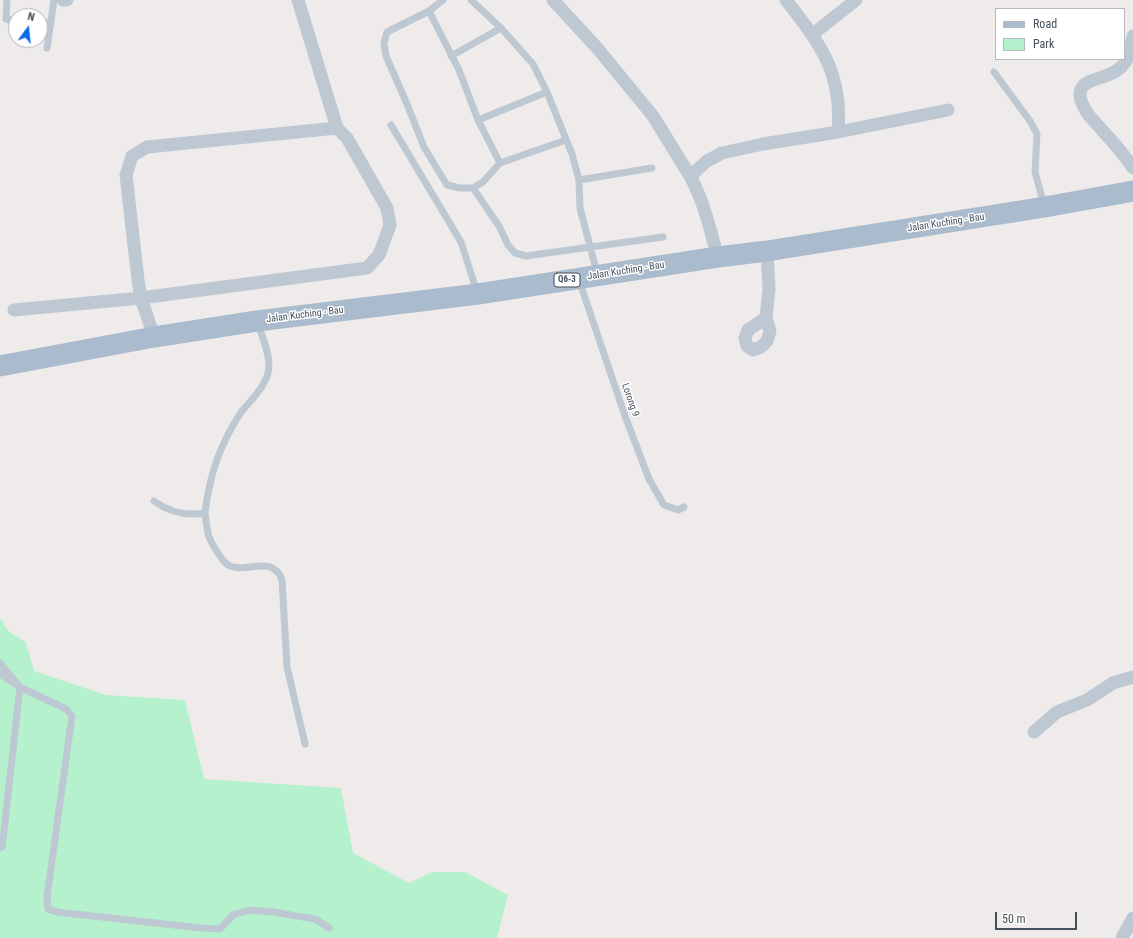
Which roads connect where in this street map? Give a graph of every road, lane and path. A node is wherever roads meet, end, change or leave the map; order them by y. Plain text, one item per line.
1 (7, 0) edge
2 (54, 0) edge
3 (63, 0) edge
4 (67, 0) edge
5 (298, 0) edge
6 (444, 0) edge
7 (471, 0) edge
8 (553, 0) edge
9 (786, 0) edge
10 (856, 0) edge
11 (429, 11) junction
12 (8, 20) edge
13 (48, 23) edge
14 (51, 24) junction
15 (501, 28) junction
16 (813, 34) junction
17 (1133, 36) edge
18 (48, 42) edge
19 (451, 56) junction
20 (994, 72) dead end
21 (547, 92) junction
22 (948, 110) dead end
23 (478, 120) junction
24 (391, 124) dead end
25 (337, 128) junction
26 (838, 132) junction
27 (566, 140) junction
28 (500, 163) junction
29 (652, 168) dead end
30 (1133, 168) edge
31 (690, 176) junction
32 (579, 180) junction
33 (473, 188) junction
34 (1133, 191) edge
35 (1045, 207) junction
36 (663, 238) dead end
37 (591, 248) junction
38 (767, 251) junction
39 (718, 257) junction
40 (588, 277) junction
41 (478, 294) junction
42 (141, 298) junction
43 (14, 310) dead end
44 (766, 318) dead end
45 (257, 321) junction
46 (154, 337) junction
47 (0, 366) edge
48 (154, 501) dead end
49 (684, 507) dead end
50 (205, 513) junction
51 (0, 663) edge
52 (0, 674) edge
53 (1133, 677) edge
54 (20, 687) junction
55 (1034, 732) dead end
56 (305, 744) dead end
57 (0, 848) edge
58 (1133, 918) edge
59 (328, 928) dead end
60 (1122, 938) edge

1 - 12 lane
2 - 14 lane
3 - 4 street
5 - 25 street
6 - 11 lane
7 - 15 lane, Lorong 9
8 - 31 street
9 - 16 street
10 - 16 street
11 - 19 lane
11 - 33 lane
13 - 14 lane
14 - 18 lane
15 - 19 lane
15 - 21 lane, Lorong 9
16 - 26 street
17 - 30 street
19 - 23 lane
20 - 35 lane
21 - 23 lane
21 - 27 lane, Lorong 9
22 - 26 street
23 - 28 lane
24 - 41 lane
25 - 42 street
25 - 42 street
26 - 31 street
27 - 28 lane
27 - 32 lane, Lorong 9
28 - 33 lane
29 - 32 lane
31 - 39 street
32 - 37 lane, Lorong 9
33 - 37 lane
34 - 35 main road, Jalan Kuching - Bau / Q6-3
35 - 38 main road, Jalan Kuching - Bau / Q6-3
36 - 37 lane
37 - 40 lane, Lorong 9
38 - 39 main road, Jalan Kuching - Bau / Q6-3
38 - 44 street
39 - 40 main road, Jalan Kuching - Bau / Q6-3
40 - 41 main road, Jalan Kuching - Bau / Q6-3
40 - 49 lane, Lorong 9
41 - 45 main road, Jalan Kuching - Bau / Q6-3
42 - 43 street
42 - 46 street
45 - 46 main road, Jalan Kuching - Bau / Q6-3
45 - 50 lane
46 - 47 main road, Jalan Kuching - Bau / Q6-3
48 - 50 lane
50 - 56 lane
51 - 54 lane
52 - 54 lane
53 - 55 street
54 - 57 lane
54 - 59 lane
58 - 60 street

